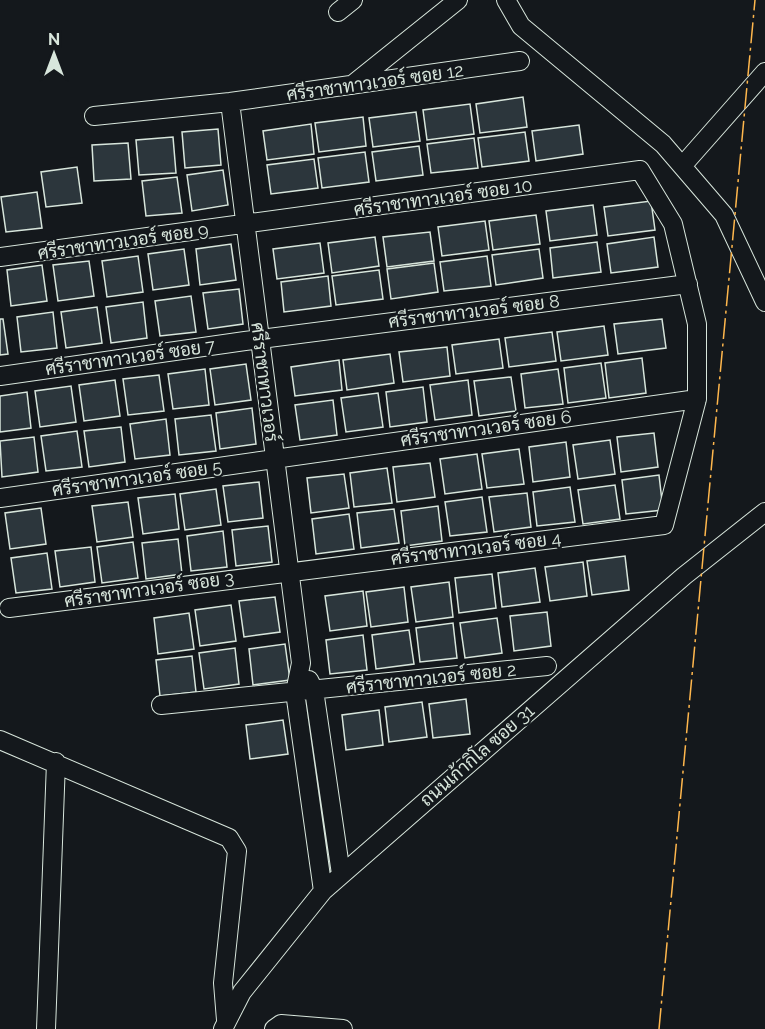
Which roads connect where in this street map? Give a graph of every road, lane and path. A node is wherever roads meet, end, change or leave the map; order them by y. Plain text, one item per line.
1 (353, 0) edge
2 (458, 0) edge
3 (506, 0) edge
4 (338, 12) dead end
5 (520, 62) dead end
6 (765, 72) edge
7 (352, 85) junction
8 (230, 102) junction
9 (94, 117) dead end
10 (683, 165) junction
11 (246, 224) junction
12 (0, 257) edge
13 (688, 284) junction
14 (765, 302) edge
15 (260, 339) junction
16 (0, 376) edge
17 (697, 399) junction
18 (275, 457) junction
19 (0, 498) edge
20 (765, 512) edge
21 (289, 571) junction
22 (9, 608) dead end
23 (301, 663) junction
24 (547, 666) dead end
25 (314, 690) junction
26 (295, 692) junction
27 (161, 705) dead end
28 (0, 740) edge
29 (56, 762) junction
30 (341, 874) junction
31 (322, 891) junction
32 (224, 1024) edge
33 (46, 1029) edge
34 (274, 1029) edge
35 (343, 1029) edge

1 - 4 street
2 - 7 street
3 - 10 street
5 - 7 street, ศรีราชาทาวเวอร์ ซอย 12
6 - 10 street
7 - 8 street, ศรีราชาทาวเวอร์ ซอย 12
8 - 9 street, ศรีราชาทาวเวอร์ ซอย 12
8 - 11 street, ศรีราชาทาวเวอร์
10 - 14 street
11 - 12 street, ศรีราชาทาวเวอร์ ซอย 9
11 - 13 street, ศรีราชาทาวเวอร์ ซอย 10
11 - 15 street, ศรีราชาทาวเวอร์
13 - 15 street, ศรีราชาทาวเวอร์ ซอย 8
13 - 17 street
15 - 16 street, ศรีราชาทาวเวอร์ ซอย 7
15 - 18 street, ศรีราชาทาวเวอร์
17 - 18 street, ศรีราชาทาวเวอร์ ซอย 6
17 - 21 street, ศรีราชาทาวเวอร์ ซอย 4
18 - 19 street, ศรีราชาทาวเวอร์ ซอย 5
18 - 21 street, ศรีราชาทาวเวอร์
20 - 30 street, ถนนเก้ากิโล ซอย 31
21 - 22 street, ศรีราชาทาวเวอร์ ซอย 3
21 - 23 street, ศรีราชาทาวเวอร์
23 - 25 street, ศรีราชาทาวเวอร์
23 - 26 street, ศรีราชาทาวเวอร์
24 - 25 street, ศรีราชาทาวเวอร์ ซอย 2
25 - 26 street, ศรีราชาทาวเวอร์ ซอย 2
25 - 30 street, ศรีราชาทาวเวอร์
26 - 27 street, ศรีราชาทาวเวอร์ ซอย 2
26 - 31 street, ศรีราชาทาวเวอร์
28 - 29 street
29 - 32 street
29 - 33 street
30 - 31 street, ถนนเก้ากิโล ซอย 31
31 - 32 street, ถนนเก้ากิโล ซอย 31
34 - 35 street

